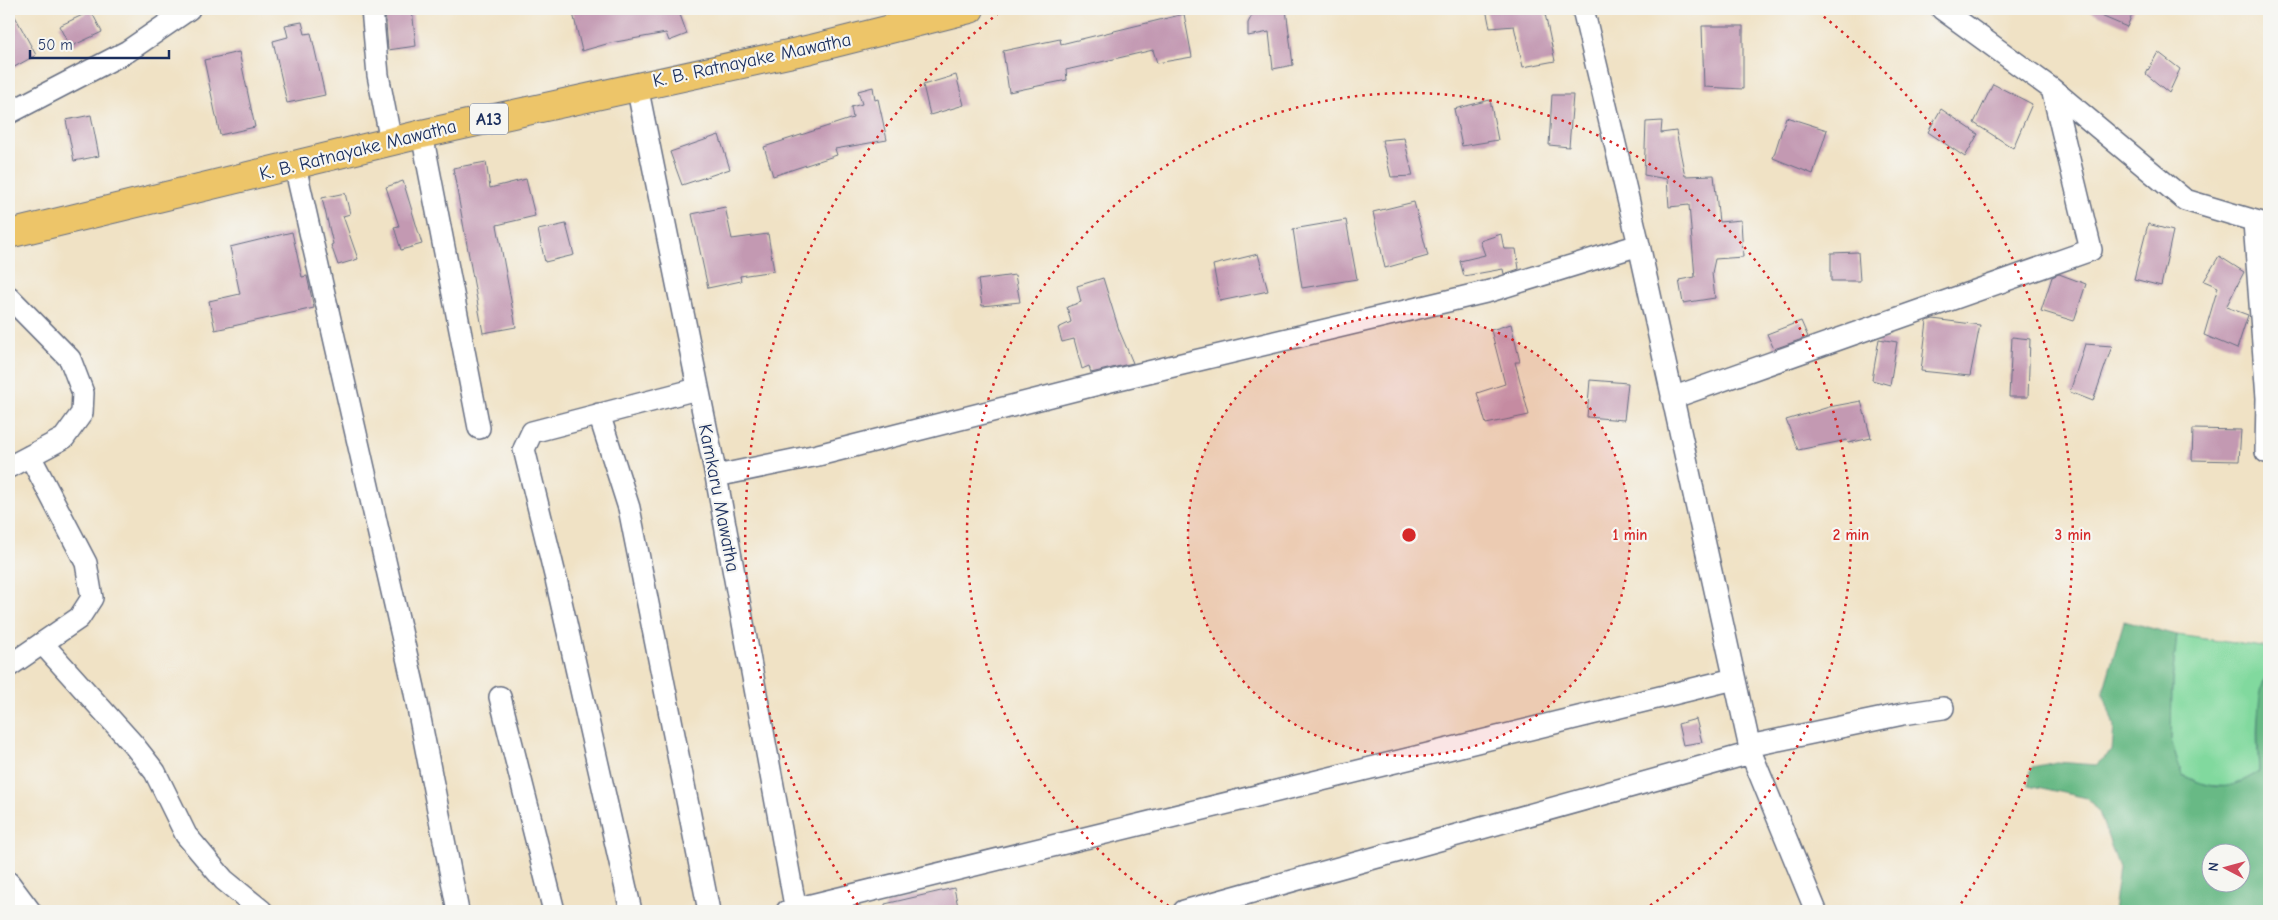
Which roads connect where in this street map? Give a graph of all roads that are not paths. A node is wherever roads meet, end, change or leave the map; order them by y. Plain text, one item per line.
1 (189, 9) edge
2 (372, 9) edge
3 (970, 9) edge
4 (1583, 9) edge
5 (1942, 9) edge
6 (637, 86) junction
7 (2052, 89) junction
8 (9, 113) edge
9 (422, 134) junction
10 (391, 142) junction
11 (295, 166) junction
12 (2261, 224) edge
13 (9, 234) edge
14 (1639, 245) junction
15 (9, 297) edge
16 (697, 389) junction
17 (1672, 398) junction
18 (599, 414) junction
19 (479, 428) dead end
20 (2266, 452) dead end
21 (30, 456) junction
22 (9, 467) edge
23 (716, 476) junction
24 (42, 643) junction
25 (9, 666) edge
26 (1734, 679) junction
27 (500, 697) dead end
28 (1943, 708) dead end
29 (1750, 750) junction
30 (10, 888) edge
31 (30, 911) edge
32 (262, 911) edge
33 (458, 911) edge
34 (554, 911) edge
35 (631, 911) edge
36 (709, 911) edge
37 (793, 911) edge
38 (1184, 911) edge
39 (1816, 911) edge

1 - 8 street
2 - 10 street
3 - 6 highway, K. B. Ratnayake Mawatha / A13
4 - 14 street
5 - 7 street
6 - 9 highway, K. B. Ratnayake Mawatha / A13
6 - 16 street, Kamkaru Mawatha
7 - 12 street
7 - 17 street
9 - 10 highway, K. B. Ratnayake Mawatha / A13
9 - 19 street
10 - 11 highway, K. B. Ratnayake Mawatha / A13
11 - 13 highway, K. B. Ratnayake Mawatha / A13
11 - 33 street
12 - 20 street
14 - 17 street
14 - 23 street
15 - 21 street
16 - 18 street
16 - 23 street, Kamkaru Mawatha
17 - 26 street
18 - 35 street
18 - 36 street
21 - 22 street
21 - 24 street
23 - 37 street, Kamkaru Mawatha
24 - 25 street
24 - 32 street
26 - 29 street
26 - 37 street
27 - 34 street
28 - 29 street
29 - 38 street
29 - 39 street
30 - 31 street

